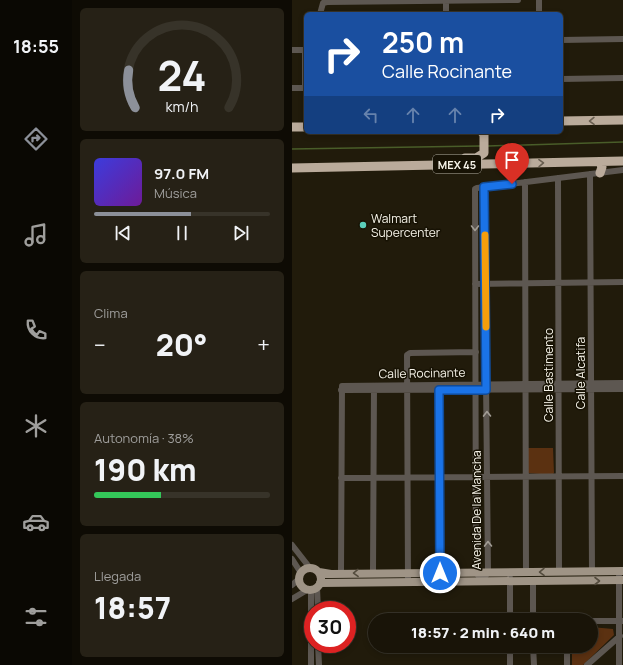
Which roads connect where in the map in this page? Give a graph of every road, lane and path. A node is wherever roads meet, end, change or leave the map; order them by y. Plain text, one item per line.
1 (518, 0) edge
2 (539, 0) edge
3 (345, 1) edge
4 (446, 1) edge
5 (321, 12) edge
6 (446, 12) edge
7 (539, 12) edge
8 (623, 39) edge
9 (563, 40) edge
10 (292, 50) edge
11 (304, 50) edge
12 (623, 78) edge
13 (563, 79) edge
14 (292, 88) edge
15 (304, 88) edge
16 (623, 120) edge
17 (563, 121) edge
18 (292, 127) edge
19 (304, 127) edge
20 (483, 134) edge
21 (623, 161) edge
22 (600, 162) junction
23 (344, 166) junction
24 (292, 168) edge
25 (623, 170) edge
26 (595, 173) junction
27 (558, 178) junction
28 (525, 182) junction
29 (484, 187) junction
30 (591, 282) junction
31 (623, 282) edge
32 (526, 283) junction
33 (558, 283) junction
34 (475, 284) junction
35 (485, 284) junction
36 (476, 352) junction
37 (623, 383) edge
38 (476, 386) junction
39 (526, 386) junction
40 (591, 386) junction
41 (374, 387) junction
42 (407, 387) junction
43 (439, 387) junction
44 (486, 387) junction
45 (559, 387) junction
46 (623, 389) edge
47 (559, 476) junction
48 (592, 476) junction
49 (623, 476) edge
50 (374, 477) junction
51 (407, 477) junction
52 (439, 477) junction
53 (476, 477) junction
54 (487, 477) junction
55 (526, 477) junction
56 (341, 478) junction
57 (292, 545) edge
58 (292, 559) edge
59 (310, 568) junction
60 (559, 571) junction
61 (592, 571) junction
62 (621, 571) edge
63 (319, 572) junction
64 (476, 572) junction
65 (488, 572) junction
66 (510, 572) junction
67 (526, 572) junction
68 (373, 573) junction
69 (408, 573) junction
70 (440, 573) junction
71 (341, 574) junction
72 (300, 576) junction
73 (621, 580) edge
74 (482, 581) junction
75 (510, 581) junction
76 (533, 581) junction
77 (408, 582) junction
78 (292, 585) edge
79 (314, 588) junction
80 (292, 599) edge
81 (316, 601) edge
82 (510, 613) edge
83 (533, 613) edge
84 (598, 621) edge
85 (621, 621) edge
86 (621, 638) edge
87 (318, 653) edge
88 (510, 653) edge
89 (534, 653) edge
90 (567, 653) edge
91 (311, 665) edge
92 (319, 665) edge
93 (510, 665) edge
94 (534, 665) edge
95 (567, 665) edge
96 (587, 665) edge
97 (619, 665) edge

1 - 4 street
2 - 7 street
3 - 4 street
3 - 5 street
4 - 6 street
8 - 9 street
10 - 11 street
12 - 13 street
14 - 15 street
16 -> 17 highway
18 - 19 highway
20 - 23 highway
21 - 22 highway, MEX 45
23 -> 22 highway, MEX 45
22 - 26 highway
23 - 24 highway, MEX 45
25 - 26 street
26 - 27 street
26 - 30 street, Calle Alcatifa
27 - 28 street
27 - 33 street, Calle Bastimento
28 - 29 street
28 - 32 street
29 -> 34 street, Avenida De la Mancha
29 - 35 street, Avenida De la Mancha
30 - 31 street
30 - 33 street
30 - 40 street, Calle Alcatifa
32 - 33 street
32 - 35 street
32 - 39 street
33 - 45 street, Calle Bastimento
34 - 35 street
34 - 36 street, Avenida De la Mancha
35 - 44 street, Avenida De la Mancha
36 - 38 street, Avenida De la Mancha
36 - 42 street
37 - 40 street, Calle Rocinante
38 - 43 street, Calle Rocinante
38 - 44 street, Calle Rocinante
38 - 53 street, Avenida De la Mancha
39 - 44 street, Calle Rocinante
39 - 45 street, Calle Rocinante
39 - 55 street
40 - 45 street, Calle Rocinante
40 - 46 street, Calle Rocinante
40 - 48 street, Calle Alcatifa
41 - 42 street, Calle Rocinante
41 - 50 street
41 - 56 street, Calle Rocinante
42 - 43 street, Calle Rocinante
42 - 51 street
43 - 52 street
54 -> 44 street, Avenida De la Mancha
45 - 47 street, Calle Bastimento
47 - 48 street
47 - 55 street
47 - 60 street, Calle Bastimento
48 - 49 street
48 - 61 street, Calle Alcatifa
50 - 51 street
50 - 56 street
50 - 68 street
51 - 52 street
51 - 69 street
52 - 53 street
52 - 70 street
53 - 54 street
53 - 64 street, Avenida De la Mancha
54 - 55 street
65 -> 54 street, Avenida De la Mancha
55 - 67 street
56 - 71 street
57 - 59 street
58 - 72 street
59 - 63 main road
59 - 72 main road
60 - 61 main road
60 -> 67 main road
61 - 62 main road
62 - 73 street
63 - 71 main road
63 - 79 main road
64 - 65 main road
64 - 70 main road
64 - 74 street, Avenida De la Mancha
65 - 66 main road
65 - 74 street, Avenida De la Mancha
66 - 67 main road
66 - 75 street
68 - 69 main road
68 -> 71 main road
69 - 70 main road
69 - 77 street
72 - 78 street
72 - 79 main road
76 -> 73 main road
73 - 85 street
74 - 75 main road
74 - 77 main road
75 - 76 main road
75 - 82 street
76 - 83 street
77 - 79 main road
79 - 80 street
79 - 81 street
79 - 91 street
84 - 85 street
85 - 86 street
86 - 96 street
86 - 97 street
87 - 92 street
88 - 93 street
89 - 94 street
90 - 95 street

